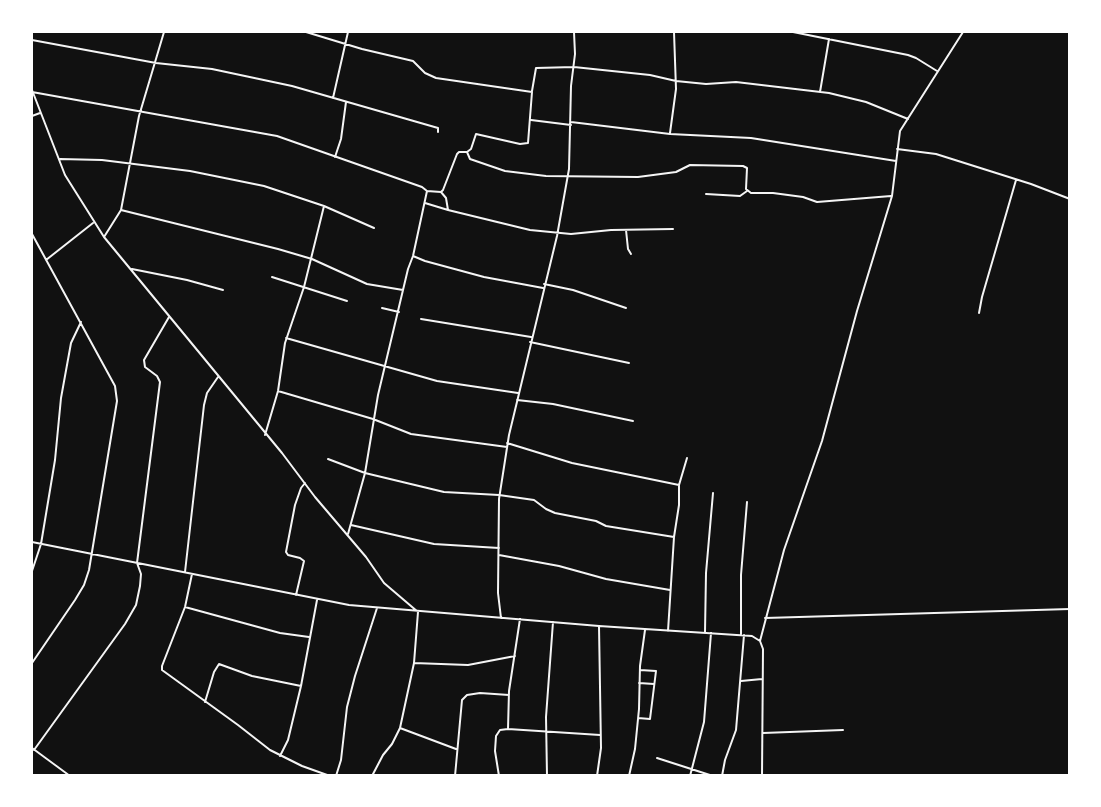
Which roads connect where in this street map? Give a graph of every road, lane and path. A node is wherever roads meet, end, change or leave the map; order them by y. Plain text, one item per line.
1 (164, 32) edge
2 (306, 32) edge
3 (348, 32) edge
4 (532, 32) edge
5 (538, 32) edge
6 (574, 32) edge
7 (674, 32) edge
8 (794, 32) edge
9 (963, 32) edge
10 (829, 39) junction
11 (32, 40) edge
12 (345, 44) junction
13 (156, 63) junction
14 (574, 67) junction
15 (937, 72) junction
16 (675, 81) junction
17 (32, 91) edge
18 (532, 92) junction
19 (820, 92) junction
20 (333, 98) junction
21 (346, 102) junction
22 (141, 111) junction
23 (40, 113) junction
24 (32, 116) edge
25 (908, 119) junction
26 (531, 120) junction
27 (571, 124) junction
28 (438, 132) dead end
29 (670, 134) junction
30 (897, 149) junction
31 (466, 152) junction
32 (334, 157) junction
33 (59, 159) junction
34 (896, 161) junction
35 (130, 163) junction
36 (567, 177) junction
37 (1016, 180) junction
38 (427, 191) junction
39 (747, 191) junction
40 (441, 192) junction
41 (706, 194) dead end
42 (892, 196) junction
43 (1070, 200) edge
44 (425, 203) junction
45 (324, 206) junction
46 (121, 210) junction
47 (448, 210) junction
48 (94, 222) junction
49 (374, 228) dead end
50 (674, 229) dead end
51 (626, 230) junction
52 (558, 233) junction
53 (32, 234) edge
54 (104, 237) junction
55 (631, 255) dead end
56 (413, 256) junction
57 (312, 259) junction
58 (46, 260) junction
59 (130, 269) junction
60 (272, 277) dead end
61 (544, 286) junction
62 (304, 287) junction
63 (223, 290) dead end
64 (403, 290) junction
65 (348, 301) dead end
66 (382, 308) dead end
67 (626, 308) dead end
68 (399, 312) junction
69 (979, 313) dead end
70 (169, 317) junction
71 (421, 319) dead end
72 (81, 322) junction
73 (531, 337) junction
74 (286, 338) junction
75 (530, 342) junction
76 (629, 363) dead end
77 (384, 367) junction
78 (218, 377) junction
79 (278, 391) junction
80 (518, 393) junction
81 (517, 400) junction
82 (373, 419) junction
83 (633, 421) dead end
84 (265, 435) junction
85 (507, 445) junction
86 (687, 458) dead end
87 (328, 459) dead end
88 (365, 473) junction
89 (305, 483) junction
90 (679, 485) junction
91 (713, 493) dead end
92 (499, 495) junction
93 (747, 502) dead end
94 (351, 525) junction
95 (348, 534) junction
96 (674, 537) junction
97 (32, 542) edge
98 (41, 544) junction
99 (498, 548) junction
100 (92, 554) junction
101 (499, 555) junction
102 (137, 563) junction
103 (32, 571) edge
104 (185, 572) junction
105 (192, 574) junction
106 (670, 590) junction
107 (296, 595) junction
108 (317, 600) junction
109 (185, 607) junction
110 (377, 608) junction
111 (1070, 609) edge
112 (418, 612) junction
113 (501, 618) junction
114 (765, 618) junction
115 (520, 619) junction
116 (553, 622) junction
117 (599, 626) junction
118 (645, 629) junction
119 (668, 631) junction
120 (705, 632) junction
121 (711, 633) junction
122 (742, 634) junction
123 (309, 637) junction
124 (760, 641) junction
125 (515, 656) junction
126 (32, 663) edge
127 (414, 663) junction
128 (639, 670) junction
129 (763, 678) junction
130 (741, 681) junction
131 (639, 683) junction
132 (654, 684) junction
133 (301, 686) junction
134 (509, 695) junction
135 (205, 702) junction
136 (638, 718) junction
137 (400, 728) junction
138 (508, 729) junction
139 (843, 730) dead end
140 (546, 732) junction
141 (763, 733) junction
142 (600, 735) junction
143 (33, 749) edge
144 (456, 749) junction
145 (280, 756) junction
146 (657, 758) dead end
147 (692, 769) junction
148 (70, 776) edge
149 (330, 776) edge
150 (336, 776) edge
151 (372, 776) edge
152 (454, 776) edge
153 (499, 776) edge
154 (547, 776) edge
155 (597, 776) edge
156 (629, 776) edge
157 (690, 776) edge
158 (713, 776) edge
159 (722, 776) edge
160 (762, 776) edge

1 - 13 street
2 - 12 street
3 - 12 street
4 - 5 street
6 - 14 street
7 - 16 street
8 - 10 street
9 - 15 street
10 - 15 street
10 - 19 street
11 - 13 street
12 - 18 street
12 - 20 street
13 - 20 street
13 - 22 street
14 - 16 street
14 - 18 street
14 - 27 street
15 - 25 street
16 - 19 street
16 - 29 street
17 - 22 street
17 - 23 street
18 - 26 street
19 - 25 street
20 - 21 street
21 - 28 street
21 - 32 street
22 - 32 street
22 - 35 street
23 - 24 street
23 - 33 street
25 - 30 street
26 - 27 street
26 - 31 street
27 - 29 street
27 - 36 street
29 - 34 street
30 - 34 street
30 - 37 street
31 - 36 street
31 - 40 street
32 - 38 street
33 - 35 street
33 - 48 street
34 - 42 street
35 - 45 street
35 - 46 street
36 - 39 street
36 - 52 street
37 - 43 street
37 - 69 street
38 - 40 street
38 - 44 street
39 - 41 street
39 - 42 street
40 - 47 street
42 - 114 street
44 - 47 street
44 - 56 street
45 - 49 street
45 - 57 street
46 - 54 street
46 - 57 street
47 - 52 street
48 - 54 street
48 - 58 street
50 - 51 street
51 - 52 street
51 - 55 street
52 - 61 street
53 - 58 street
54 - 59 street
56 - 61 street
56 - 64 street
57 - 62 street
57 - 64 street
58 - 72 street
59 - 63 street
59 - 70 street
60 - 62 street
61 - 67 street
61 - 73 street
62 - 65 street
62 - 74 street
64 - 68 street
66 - 68 street
68 - 77 street
70 - 78 street
70 - 102 street
71 - 73 street
72 - 98 street
72 - 100 street
73 - 75 street
74 - 77 street
74 - 79 street
75 - 76 street
75 - 80 street
77 - 80 street
77 - 82 street
78 - 84 street
78 - 104 street
79 - 82 street
79 - 84 street
80 - 81 street
81 - 83 street
81 - 85 street
82 - 85 street
82 - 88 street
84 - 89 street
85 - 90 street
85 - 92 street
86 - 90 street
87 - 88 street
88 - 92 street
88 - 94 street
89 - 95 street
89 - 107 street
90 - 96 street
91 - 120 street
92 - 96 street
92 - 99 street
93 - 122 street
94 - 95 street
94 - 99 street
95 - 112 street
96 - 106 street
97 - 98 street
98 - 100 street
98 - 103 street
99 - 101 street
100 - 102 street
100 - 126 street
101 - 106 street
101 - 113 street
102 - 104 street
102 - 143 street
104 - 105 street
105 - 107 street
105 - 109 street
106 - 119 street
107 - 108 street
108 - 110 street
108 - 123 street
109 - 123 street
109 - 135 street
110 - 112 street
110 - 150 street
111 - 114 street
112 - 113 street
112 - 127 street
113 - 115 street
114 - 124 street
115 - 116 street
115 - 125 street
116 - 117 street
116 - 140 street
117 - 118 street
117 - 142 street
118 - 119 street
118 - 128 street
119 - 120 street
120 - 121 street
121 - 122 street
121 - 147 street
122 - 124 street
122 - 130 street
123 - 133 street
124 - 129 street
125 - 127 street
125 - 134 street
127 - 137 street
128 - 131 street
128 - 132 street
129 - 130 street
129 - 141 street
130 - 159 street
131 - 132 street
131 - 136 street
132 - 136 street
133 - 135 street
133 - 145 street
134 - 138 street
134 - 144 street
135 - 145 street
136 - 156 street
137 - 144 street
137 - 151 street
138 - 140 street
138 - 153 street
139 - 141 street
140 - 142 street
140 - 154 street
141 - 160 street
142 - 155 street
143 - 148 street
144 - 152 street
145 - 149 street
146 - 147 street
147 - 157 street
147 - 158 street

